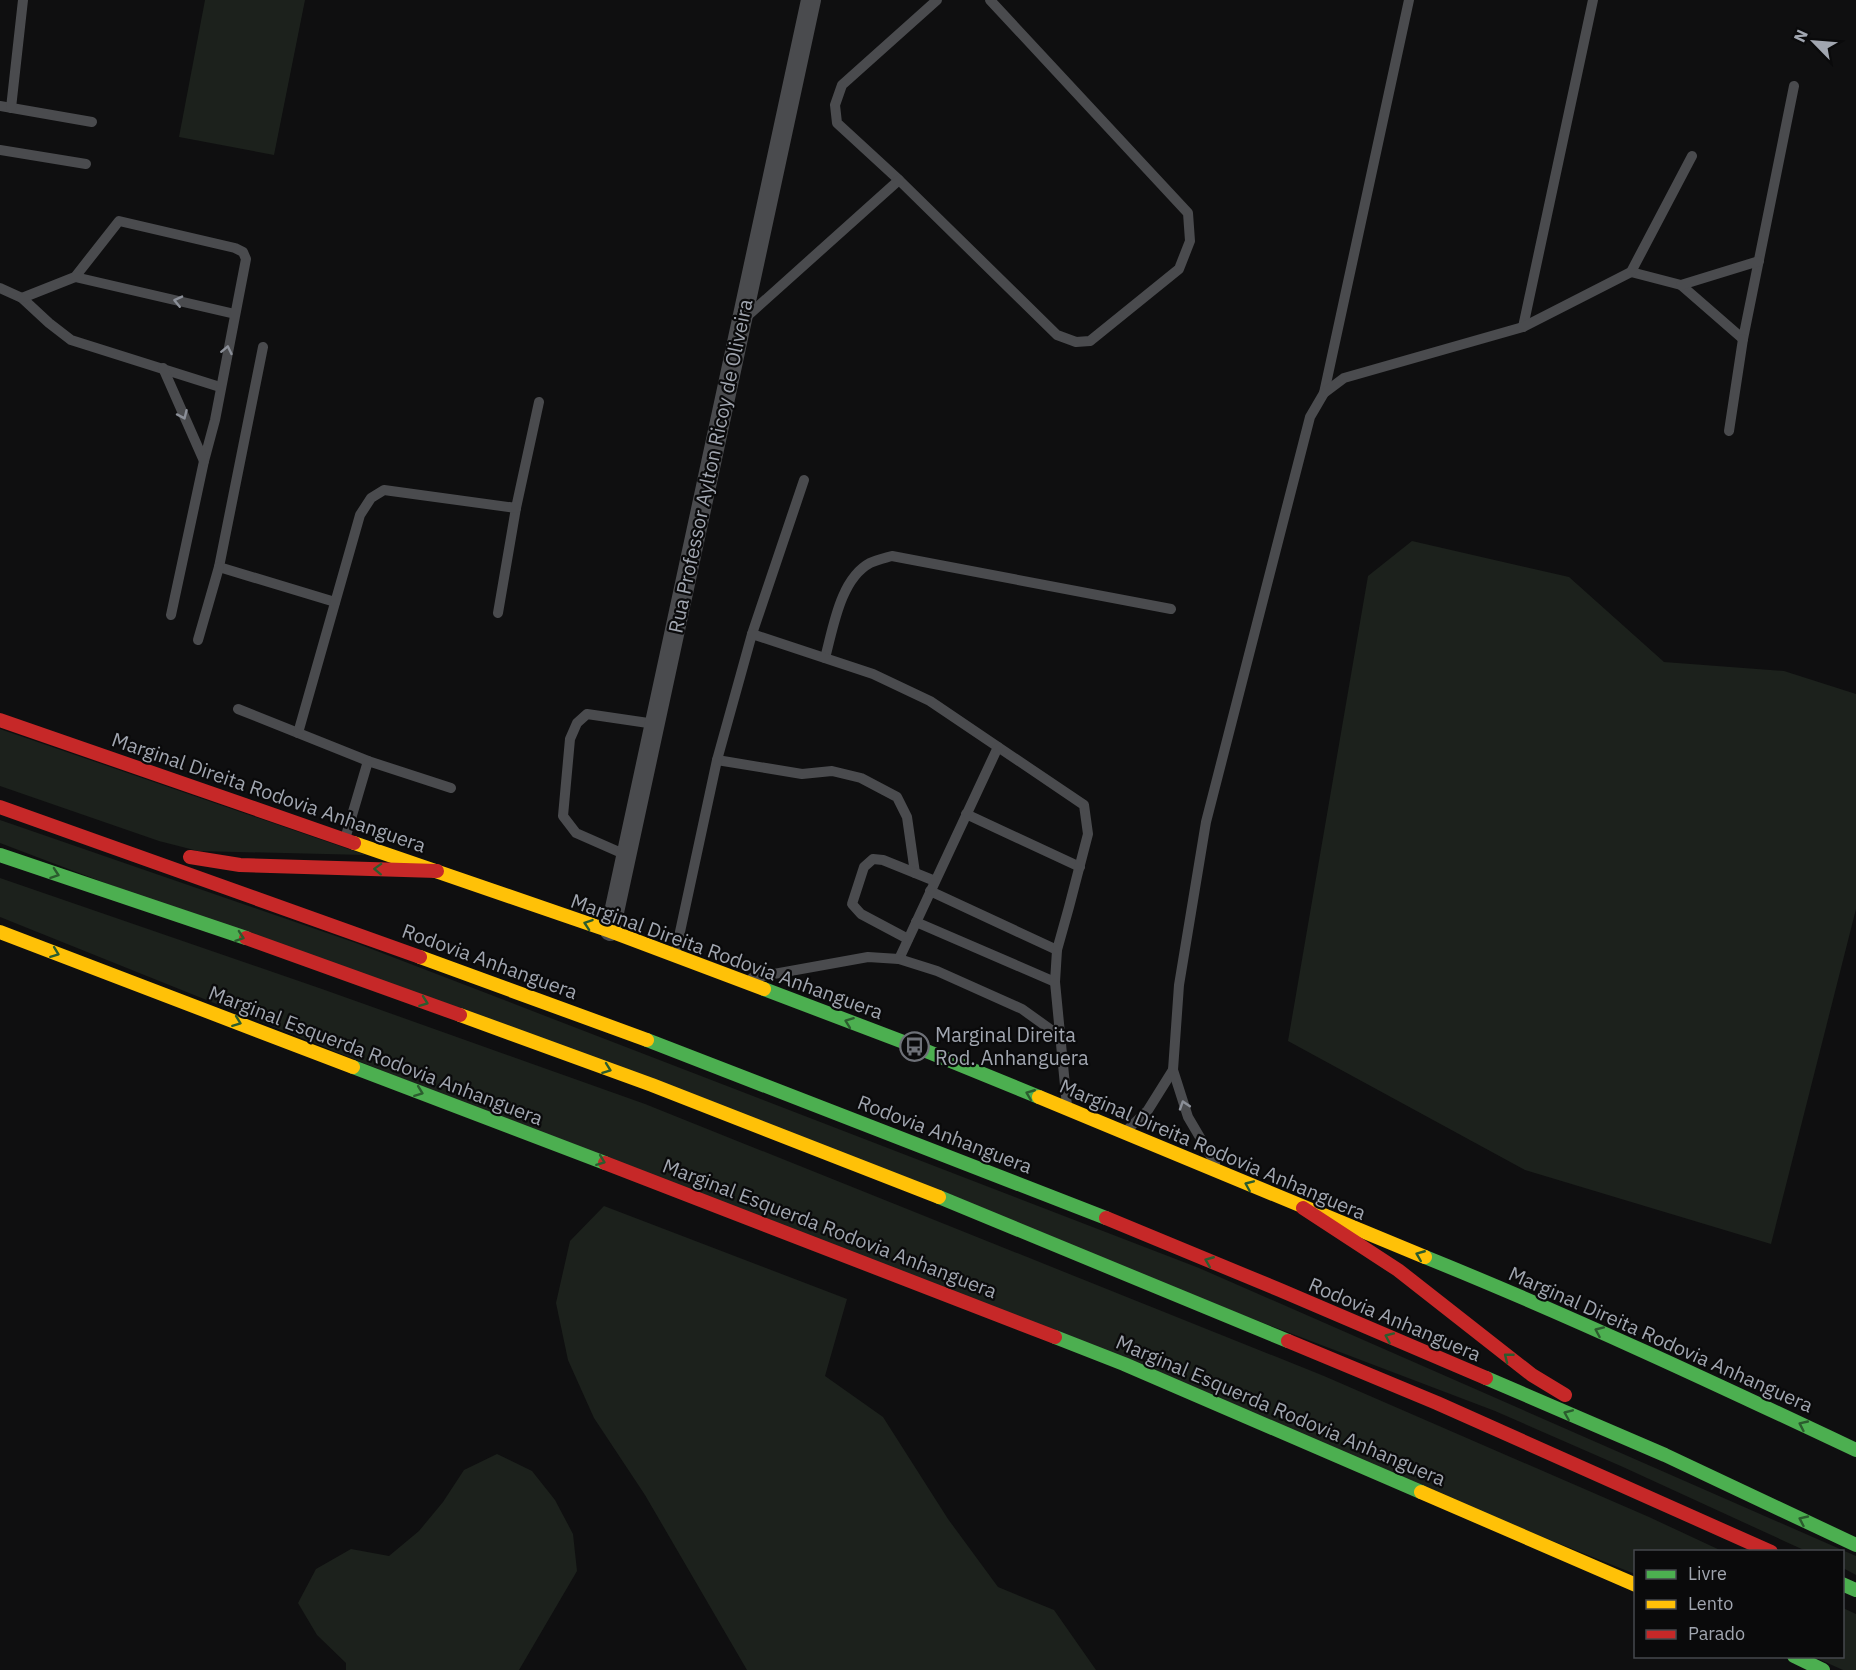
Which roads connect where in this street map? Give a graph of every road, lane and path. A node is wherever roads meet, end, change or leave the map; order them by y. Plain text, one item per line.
1 (23, 0) edge
2 (811, 0) edge
3 (937, 0) edge
4 (990, 0) edge
5 (1409, 0) edge
6 (1593, 0) edge
7 (1794, 86) dead end
8 (6, 107) edge
9 (92, 122) dead end
10 (0, 150) edge
11 (1692, 156) dead end
12 (86, 164) dead end
13 (899, 180) junction
14 (1759, 261) junction
15 (1630, 272) junction
16 (75, 277) junction
17 (1681, 285) junction
18 (0, 288) edge
19 (22, 298) junction
20 (235, 314) junction
21 (742, 321) junction
22 (1523, 327) junction
23 (1743, 339) junction
24 (263, 347) dead end
25 (163, 368) junction
26 (220, 387) junction
27 (1324, 393) junction
28 (539, 402) dead end
29 (1729, 430) dead end
30 (204, 461) junction
31 (804, 480) dead end
32 (516, 508) junction
33 (219, 567) junction
34 (335, 602) junction
35 (1171, 609) dead end
36 (498, 613) dead end
37 (171, 615) dead end
38 (752, 633) junction
39 (198, 640) dead end
40 (825, 658) junction
41 (238, 709) dead end
42 (0, 720) edge
43 (655, 724) junction
44 (298, 733) junction
45 (998, 747) junction
46 (717, 759) junction
47 (368, 761) junction
48 (451, 788) dead end
49 (0, 807) edge
50 (966, 814) junction
51 (33, 818) junction
52 (344, 839) junction
53 (154, 848) dead end
54 (176, 853) dead end
55 (0, 855) edge
56 (626, 855) junction
57 (1080, 867) junction
58 (436, 871) junction
59 (915, 873) junction
60 (933, 886) junction
61 (916, 922) junction
62 (0, 932) edge
63 (610, 932) junction
64 (908, 939) junction
65 (1057, 950) junction
66 (675, 955) junction
67 (899, 959) junction
68 (740, 980) junction
69 (1055, 982) junction
70 (1061, 1037) junction
71 (1173, 1070) junction
72 (1067, 1109) junction
73 (1125, 1132) junction
74 (1221, 1173) junction
75 (1303, 1208) junction
76 (1856, 1450) edge
77 (1665, 1455) junction
78 (1856, 1545) edge
79 (1769, 1550) edge
80 (1634, 1585) edge
81 (1798, 1658) edge
82 (1823, 1670) edge

1 - 8 lane
2 - 21 street, Rua Professor Aylton Ricoy de Oliveira
3 - 13 lane
4 - 13 lane
5 - 27 lane
6 - 22 lane
7 - 14 lane
8 - 9 lane
10 - 12 lane
11 - 15 lane
13 - 21 lane
14 - 17 lane
14 - 23 lane
15 - 17 lane
15 - 22 lane
16 - 19 lane
20 -> 16 lane
16 - 20 lane
17 - 23 lane
18 - 19 lane
19 - 25 lane
26 -> 20 lane
21 - 43 street, Rua Professor Aylton Ricoy de Oliveira
22 - 27 lane
23 - 29 lane
24 - 33 lane
25 - 26 lane
25 -> 30 lane
26 - 30 lane
27 - 71 lane
28 - 32 lane
30 - 37 lane
31 - 38 lane
32 - 34 lane
32 - 36 lane
33 - 34 lane
33 - 39 lane
34 - 44 lane
35 - 40 lane
38 - 40 lane
38 - 46 lane
40 - 45 lane
41 - 44 lane
42 - 52 main road, Marginal Direita Rodovia Anhanguera
43 - 56 street, Rua Professor Aylton Ricoy de Oliveira
43 - 56 lane
44 - 47 lane
45 - 50 lane
45 - 57 lane
46 - 59 lane
46 - 66 lane
47 - 48 lane
47 - 52 lane
49 - 51 main road, Rodovia Anhanguera
50 - 57 lane
50 - 60 lane
51 - 53 main road
77 -> 51 main road, Rodovia Anhanguera
52 - 58 main road, Marginal Direita Rodovia Anhanguera
58 -> 54 main road
55 -> 79 main road
56 - 63 street, Rua Professor Aylton Ricoy de Oliveira
57 - 65 lane
63 -> 58 main road, Marginal Direita Rodovia Anhanguera
59 - 60 lane
59 - 64 lane
60 - 61 lane
60 - 65 lane
61 - 64 lane
61 - 69 lane
62 -> 80 main road, Marginal Esquerda Rodovia Anhanguera
63 - 66 main road, Marginal Direita Rodovia Anhanguera
64 - 67 lane
65 - 69 lane
66 - 68 main road, Marginal Direita Rodovia Anhanguera
67 - 68 lane
67 - 70 lane
72 -> 68 main road, Marginal Direita Rodovia Anhanguera
69 - 70 lane
70 - 72 lane
71 - 73 lane
74 -> 71 lane
72 - 73 main road, Marginal Direita Rodovia Anhanguera
73 - 74 main road, Marginal Direita Rodovia Anhanguera
75 -> 74 main road, Marginal Direita Rodovia Anhanguera
76 -> 75 main road, Marginal Direita Rodovia Anhanguera
77 -> 75 main road
78 -> 77 main road, Rodovia Anhanguera
81 - 82 main road

